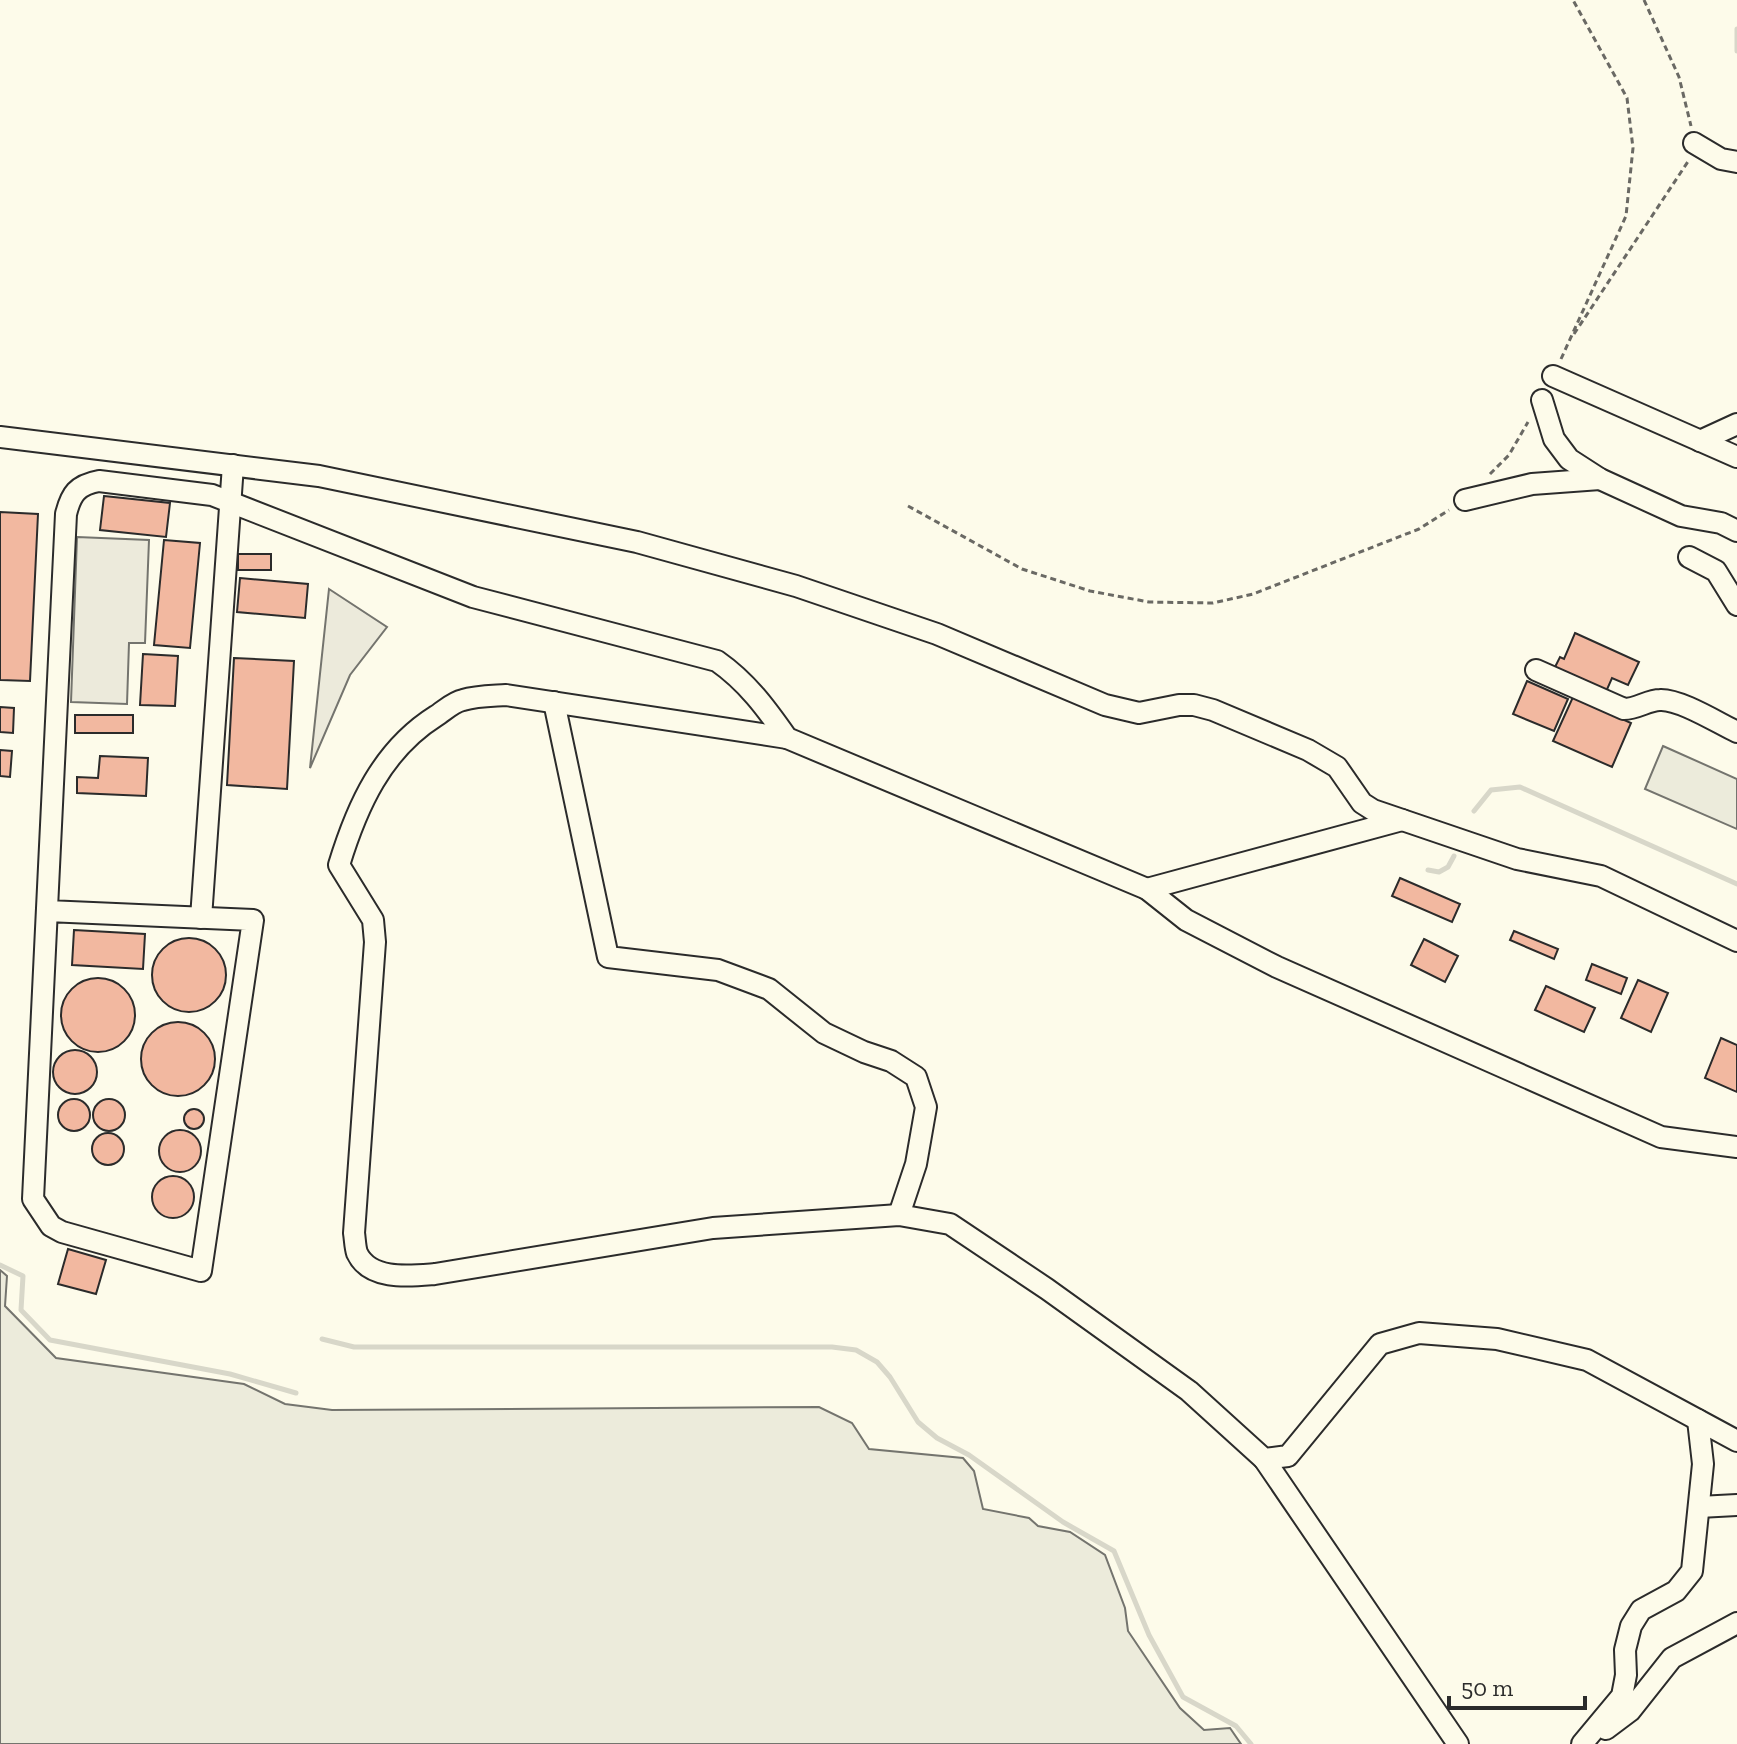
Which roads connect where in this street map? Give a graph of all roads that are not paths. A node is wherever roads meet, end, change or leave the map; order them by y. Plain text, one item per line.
1 (1694, 143) road end
2 (1737, 162) edge
3 (1553, 376) road end
4 (1542, 400) road end
5 (1737, 424) edge
6 (0, 437) edge
7 (1700, 441) junction
8 (1737, 457) edge
9 (233, 465) junction
10 (1600, 479) junction
11 (1465, 500) road end
12 (230, 503) junction
13 (1737, 531) edge
14 (1689, 557) dead end
15 (1737, 605) edge
16 (1536, 670) dead end
17 (554, 702) junction
18 (1737, 732) edge
19 (787, 738) junction
20 (1405, 819) junction
21 (1147, 889) junction
22 (47, 911) junction
23 (201, 918) junction
24 (1737, 941) edge
25 (1737, 1147) edge
26 (899, 1215) junction
27 (1698, 1420) junction
28 (1737, 1441) edge
29 (1264, 1459) junction
30 (1737, 1505) edge
31 (1699, 1507) junction
32 (1737, 1623) edge
33 (1458, 1744) edge
34 (1584, 1744) edge

1 - 2 lane
3 - 7 lane
4 - 10 lane
5 - 7 lane
6 - 9 lane
7 - 8 lane
9 - 12 lane
9 - 20 lane
10 - 11 lane
10 - 13 lane
12 - 19 lane
12 - 22 lane
12 - 23 lane
14 - 15 lane
16 - 18 lane
17 - 19 lane
17 - 26 lane
17 - 26 lane
19 - 21 lane
20 - 21 lane
20 - 24 lane
21 - 25 lane
22 - 23 lane
22 - 23 lane
26 - 29 lane
27 - 28 lane
27 - 29 lane
27 - 31 lane
29 - 33 lane
30 - 31 lane
31 - 34 lane
32 - 34 lane

